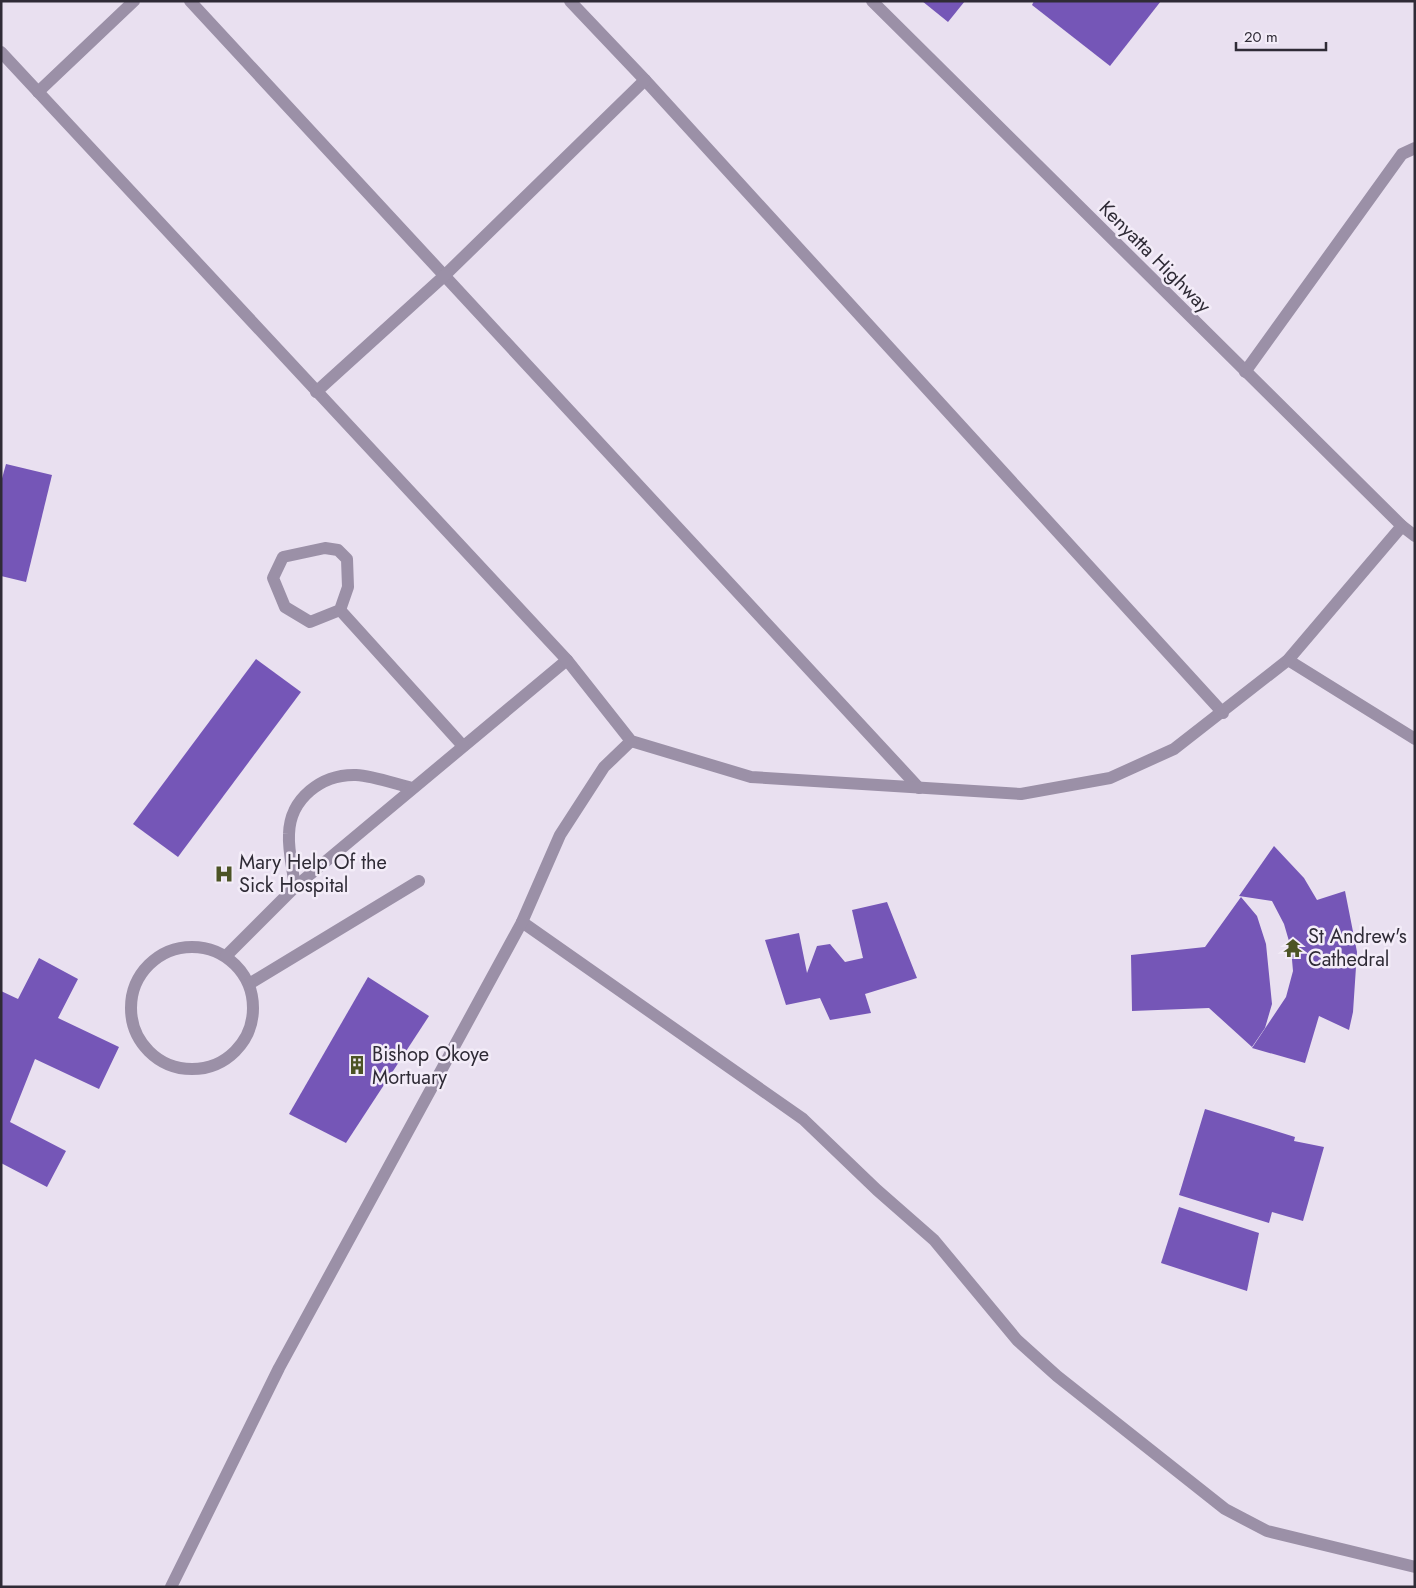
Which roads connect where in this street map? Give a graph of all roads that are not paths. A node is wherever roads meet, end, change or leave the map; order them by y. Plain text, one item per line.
1 (134, 1) edge
2 (190, 1) edge
3 (570, 1) edge
4 (872, 1) edge
5 (1, 52) edge
6 (645, 80) junction
7 (38, 92) junction
8 (1415, 148) edge
9 (443, 277) junction
10 (1244, 372) junction
11 (316, 392) junction
12 (1402, 526) junction
13 (1415, 536) edge
14 (340, 610) junction
15 (567, 660) junction
16 (1288, 660) junction
17 (1223, 713) junction
18 (1415, 739) edge
19 (631, 741) junction
20 (463, 746) junction
21 (412, 788) junction
22 (919, 788) junction
23 (419, 881) dead end
24 (295, 887) junction
25 (522, 922) junction
26 (226, 956) junction
27 (249, 984) junction
28 (1415, 1567) edge
29 (171, 1587) edge

1 - 7 street
2 - 9 street
3 - 6 street
4 - 10 street, Kenyatta Highway
5 - 7 street
6 - 9 street
6 - 17 street
7 - 11 street
8 - 10 street
9 - 11 street
9 - 22 street
10 - 12 street, Kenyatta Highway
11 - 15 street
12 - 13 street, Kenyatta Highway
12 - 16 street
14 - 14 street
14 - 20 street
15 - 19 street
15 - 20 street
16 - 17 street
16 - 18 street
17 - 22 street
19 - 22 street
19 - 25 street
20 - 21 street
21 - 24 street
21 - 24 street
23 - 27 street
24 - 26 street
25 - 28 street
25 - 29 street
26 - 27 street
26 - 27 street

